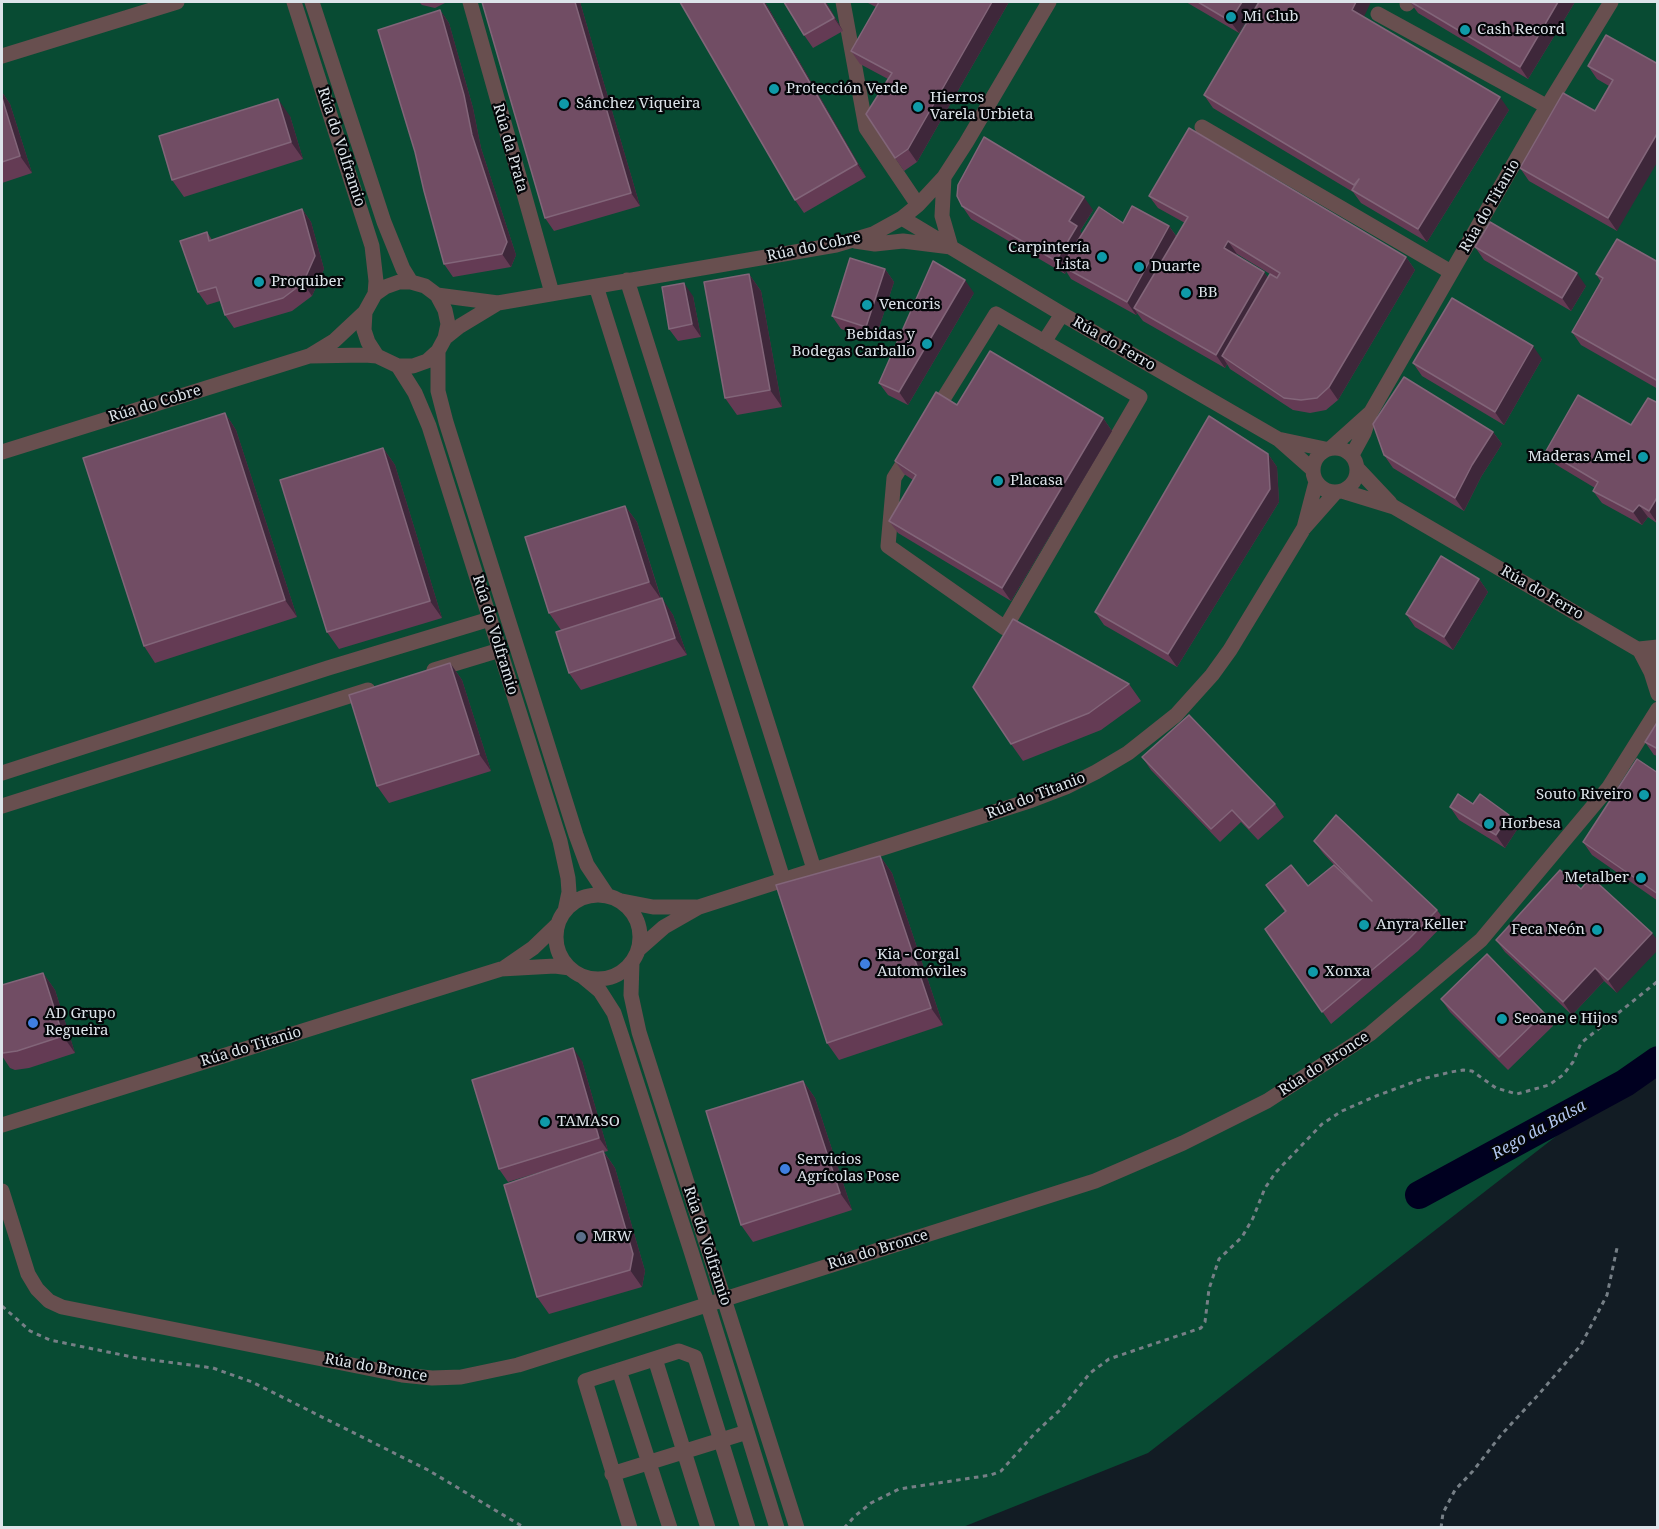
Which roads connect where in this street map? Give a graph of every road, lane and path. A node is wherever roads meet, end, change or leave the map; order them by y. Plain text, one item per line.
1 (177, 2) edge
2 (294, 2) edge
3 (312, 2) edge
4 (470, 2) edge
5 (843, 2) edge
6 (1049, 2) edge
7 (1611, 2) edge
8 (1378, 14) dead end
9 (2, 56) edge
10 (1548, 107) junction
11 (1202, 127) dead end
12 (944, 177) junction
13 (918, 205) junction
14 (902, 218) junction
15 (852, 241) junction
16 (951, 247) junction
17 (1451, 273) junction
18 (627, 280) junction
19 (411, 282) junction
20 (596, 286) junction
21 (375, 294) junction
22 (552, 294) junction
23 (437, 295) junction
24 (498, 303) junction
25 (365, 312) junction
26 (1062, 314) junction
27 (1044, 342) junction
28 (442, 345) junction
29 (309, 356) junction
30 (377, 356) junction
31 (398, 366) junction
32 (1371, 412) junction
33 (1278, 439) junction
34 (1329, 448) junction
35 (2, 452) edge
36 (1355, 461) junction
37 (1314, 476) junction
38 (1339, 492) junction
39 (1394, 507) junction
40 (1304, 528) junction
41 (490, 619) junction
42 (1658, 647) edge
43 (1639, 649) junction
44 (500, 650) junction
45 (1658, 661) edge
46 (421, 674) edge
47 (378, 687) edge
48 (1658, 694) edge
49 (1658, 709) edge
50 (2, 773) edge
51 (2, 806) edge
52 (814, 869) junction
53 (783, 879) junction
54 (607, 895) junction
55 (622, 901) junction
56 (699, 907) junction
57 (565, 911) junction
58 (557, 925) junction
59 (636, 955) junction
60 (501, 969) junction
61 (576, 972) junction
62 (1658, 981) edge
63 (2, 1125) edge
64 (2, 1191) edge
65 (1617, 1248) dead end
66 (724, 1299) junction
67 (707, 1304) junction
68 (2, 1306) edge
69 (655, 1359) junction
70 (619, 1370) junction
71 (747, 1432) junction
72 (720, 1440) junction
73 (684, 1452) junction
74 (648, 1463) junction
75 (612, 1474) junction
76 (525, 1527) edge
77 (630, 1527) edge
78 (670, 1527) edge
79 (708, 1527) edge
80 (748, 1527) edge
81 (777, 1527) edge
82 (797, 1527) edge
83 (844, 1527) edge
84 (1441, 1527) edge

1 - 9 street
2 - 21 street, Rúa do Volframio
3 - 19 street, Rúa do Volframio
4 - 22 street, Rúa da Prata
5 - 13 street
6 - 12 street, Rúa do Cobre
7 - 10 street, Rúa do Titanio
8 - 10 street
10 - 17 street, Rúa do Titanio
11 - 17 street
12 - 13 street, Rúa do Cobre
12 - 16 street
13 - 14 street, Rúa do Cobre
14 - 15 street, Rúa do Cobre
14 - 16 street, Rúa do Ferro
15 - 16 street, Rúa do Ferro
15 - 18 street, Rúa do Cobre
16 - 26 street, Rúa do Ferro
17 - 32 street, Rúa do Titanio
18 - 20 street, Rúa do Cobre
18 - 52 street
19 - 21 street
19 - 23 street
20 - 22 street, Rúa do Cobre
20 - 53 street
21 - 25 street
22 - 24 street, Rúa do Cobre
23 - 24 street
23 - 28 street
24 - 28 street
25 - 29 street
25 - 30 street
26 - 27 street
26 - 33 street, Rúa do Ferro
27 - 27 street
28 - 31 street
28 - 54 street, Rúa do Volframio
29 - 30 street
29 - 35 street, Rúa do Cobre
30 - 31 street
31 - 41 street, Rúa do Volframio
32 - 34 street, Rúa do Titanio
32 - 36 street, Rúa do Titanio
33 - 34 street, Rúa do Ferro
33 - 37 street, Rúa do Ferro
34 - 36 street
34 - 37 street
36 - 38 street
36 - 39 street, Rúa do Ferro
37 - 38 street
37 - 40 street, Rúa do Titanio
38 - 39 street, Rúa do Ferro
38 - 40 street, Rúa do Titanio
39 - 43 street, Rúa do Ferro
40 - 52 street, Rúa do Titanio
41 - 44 street, Rúa do Volframio
41 - 50 street
42 - 43 street
43 - 45 street, Rúa do Ferro
43 - 48 street
44 - 46 street
44 - 57 street, Rúa do Volframio
47 - 51 street
49 - 66 street, Rúa do Bronce
52 - 53 street, Rúa do Titanio
53 - 56 street, Rúa do Titanio
54 - 55 street
54 - 57 street
55 - 56 street
55 - 59 street
56 - 59 street
57 - 58 street
58 - 60 street
58 - 61 street
59 - 61 street
59 - 66 street, Rúa do Volframio
60 - 61 street
60 - 63 street, Rúa do Titanio
61 - 67 street, Rúa do Volframio
62 - 83 path
64 - 67 street, Rúa do Bronce
65 - 84 path
66 - 67 street, Rúa do Bronce
66 - 82 street, Rúa do Volframio
67 - 71 street, Rúa do Volframio
68 - 76 path
69 - 70 street
69 - 72 street
69 - 73 street
70 - 74 street
70 - 75 street
71 - 72 street
71 - 81 street, Rúa do Volframio
72 - 73 street
72 - 80 street
73 - 74 street
73 - 79 street
74 - 75 street
74 - 78 street
75 - 77 street

